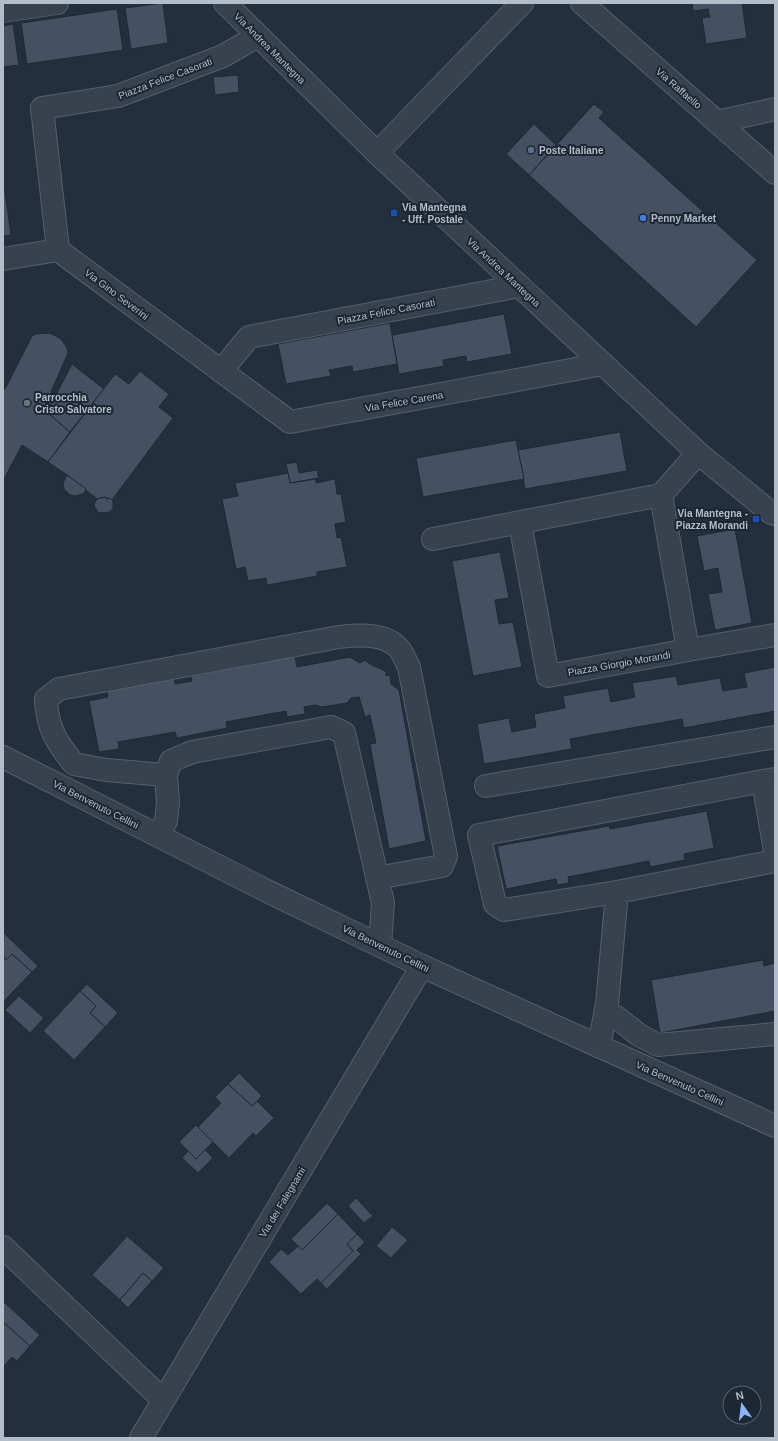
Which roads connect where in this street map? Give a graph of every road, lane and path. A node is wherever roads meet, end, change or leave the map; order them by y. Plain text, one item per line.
1 (57, 3) edge
2 (225, 3) edge
3 (522, 3) edge
4 (582, 3) edge
5 (3, 11) edge
6 (258, 36) junction
7 (775, 109) edge
8 (717, 122) junction
9 (377, 153) junction
10 (775, 173) edge
11 (58, 250) junction
12 (3, 259) edge
13 (519, 286) junction
14 (603, 364) junction
15 (221, 371) junction
16 (698, 453) junction
17 (661, 495) junction
18 (775, 514) edge
19 (520, 523) junction
20 (433, 539) dead end
21 (775, 635) edge
22 (688, 650) junction
23 (775, 737) edge
24 (7, 766) edge
25 (166, 775) junction
26 (769, 780) edge
27 (486, 786) dead end
28 (158, 835) junction
29 (775, 851) edge
30 (775, 861) edge
31 (377, 878) junction
32 (617, 892) junction
33 (380, 945) junction
34 (422, 966) junction
35 (605, 1014) junction
36 (775, 1034) edge
37 (599, 1046) junction
38 (775, 1126) edge
39 (3, 1247) edge
40 (163, 1400) junction
41 (141, 1438) edge

1 - 5 street
2 - 6 street, Via Andrea Mantegna
3 - 9 street
4 - 8 street, Via Raffaello
6 - 9 street, Via Andrea Mantegna
6 - 11 street, Piazza Felice Casorati
7 - 8 street
8 - 10 street, Via Raffaello
9 - 13 street, Via Andrea Mantegna
11 - 12 street
11 - 15 street, Via Gino Severini
13 - 14 street, Via Andrea Mantegna
13 - 15 street, Piazza Felice Casorati
14 - 15 street, Via Felice Carena
14 - 16 street, Via Andrea Mantegna
16 - 17 street
16 - 18 street, Via Andrea Mantegna
17 - 19 street
17 - 22 street
19 - 20 street
19 - 22 street, Piazza Giorgio Morandi
21 - 22 street
23 - 27 street
24 - 28 street, Via Benvenuto Cellini
25 - 28 street
25 - 31 street
25 - 31 street
26 - 29 street
26 - 32 street
28 - 33 street, Via Benvenuto Cellini
30 - 32 street
31 - 33 street
32 - 35 street
33 - 34 street, Via Benvenuto Cellini
34 - 37 street, Via Benvenuto Cellini
34 - 40 street, Via dei Falegnami
35 - 36 street
35 - 37 street
37 - 38 street, Via Benvenuto Cellini
39 - 40 street
40 - 41 street, Via dei Falegnami

